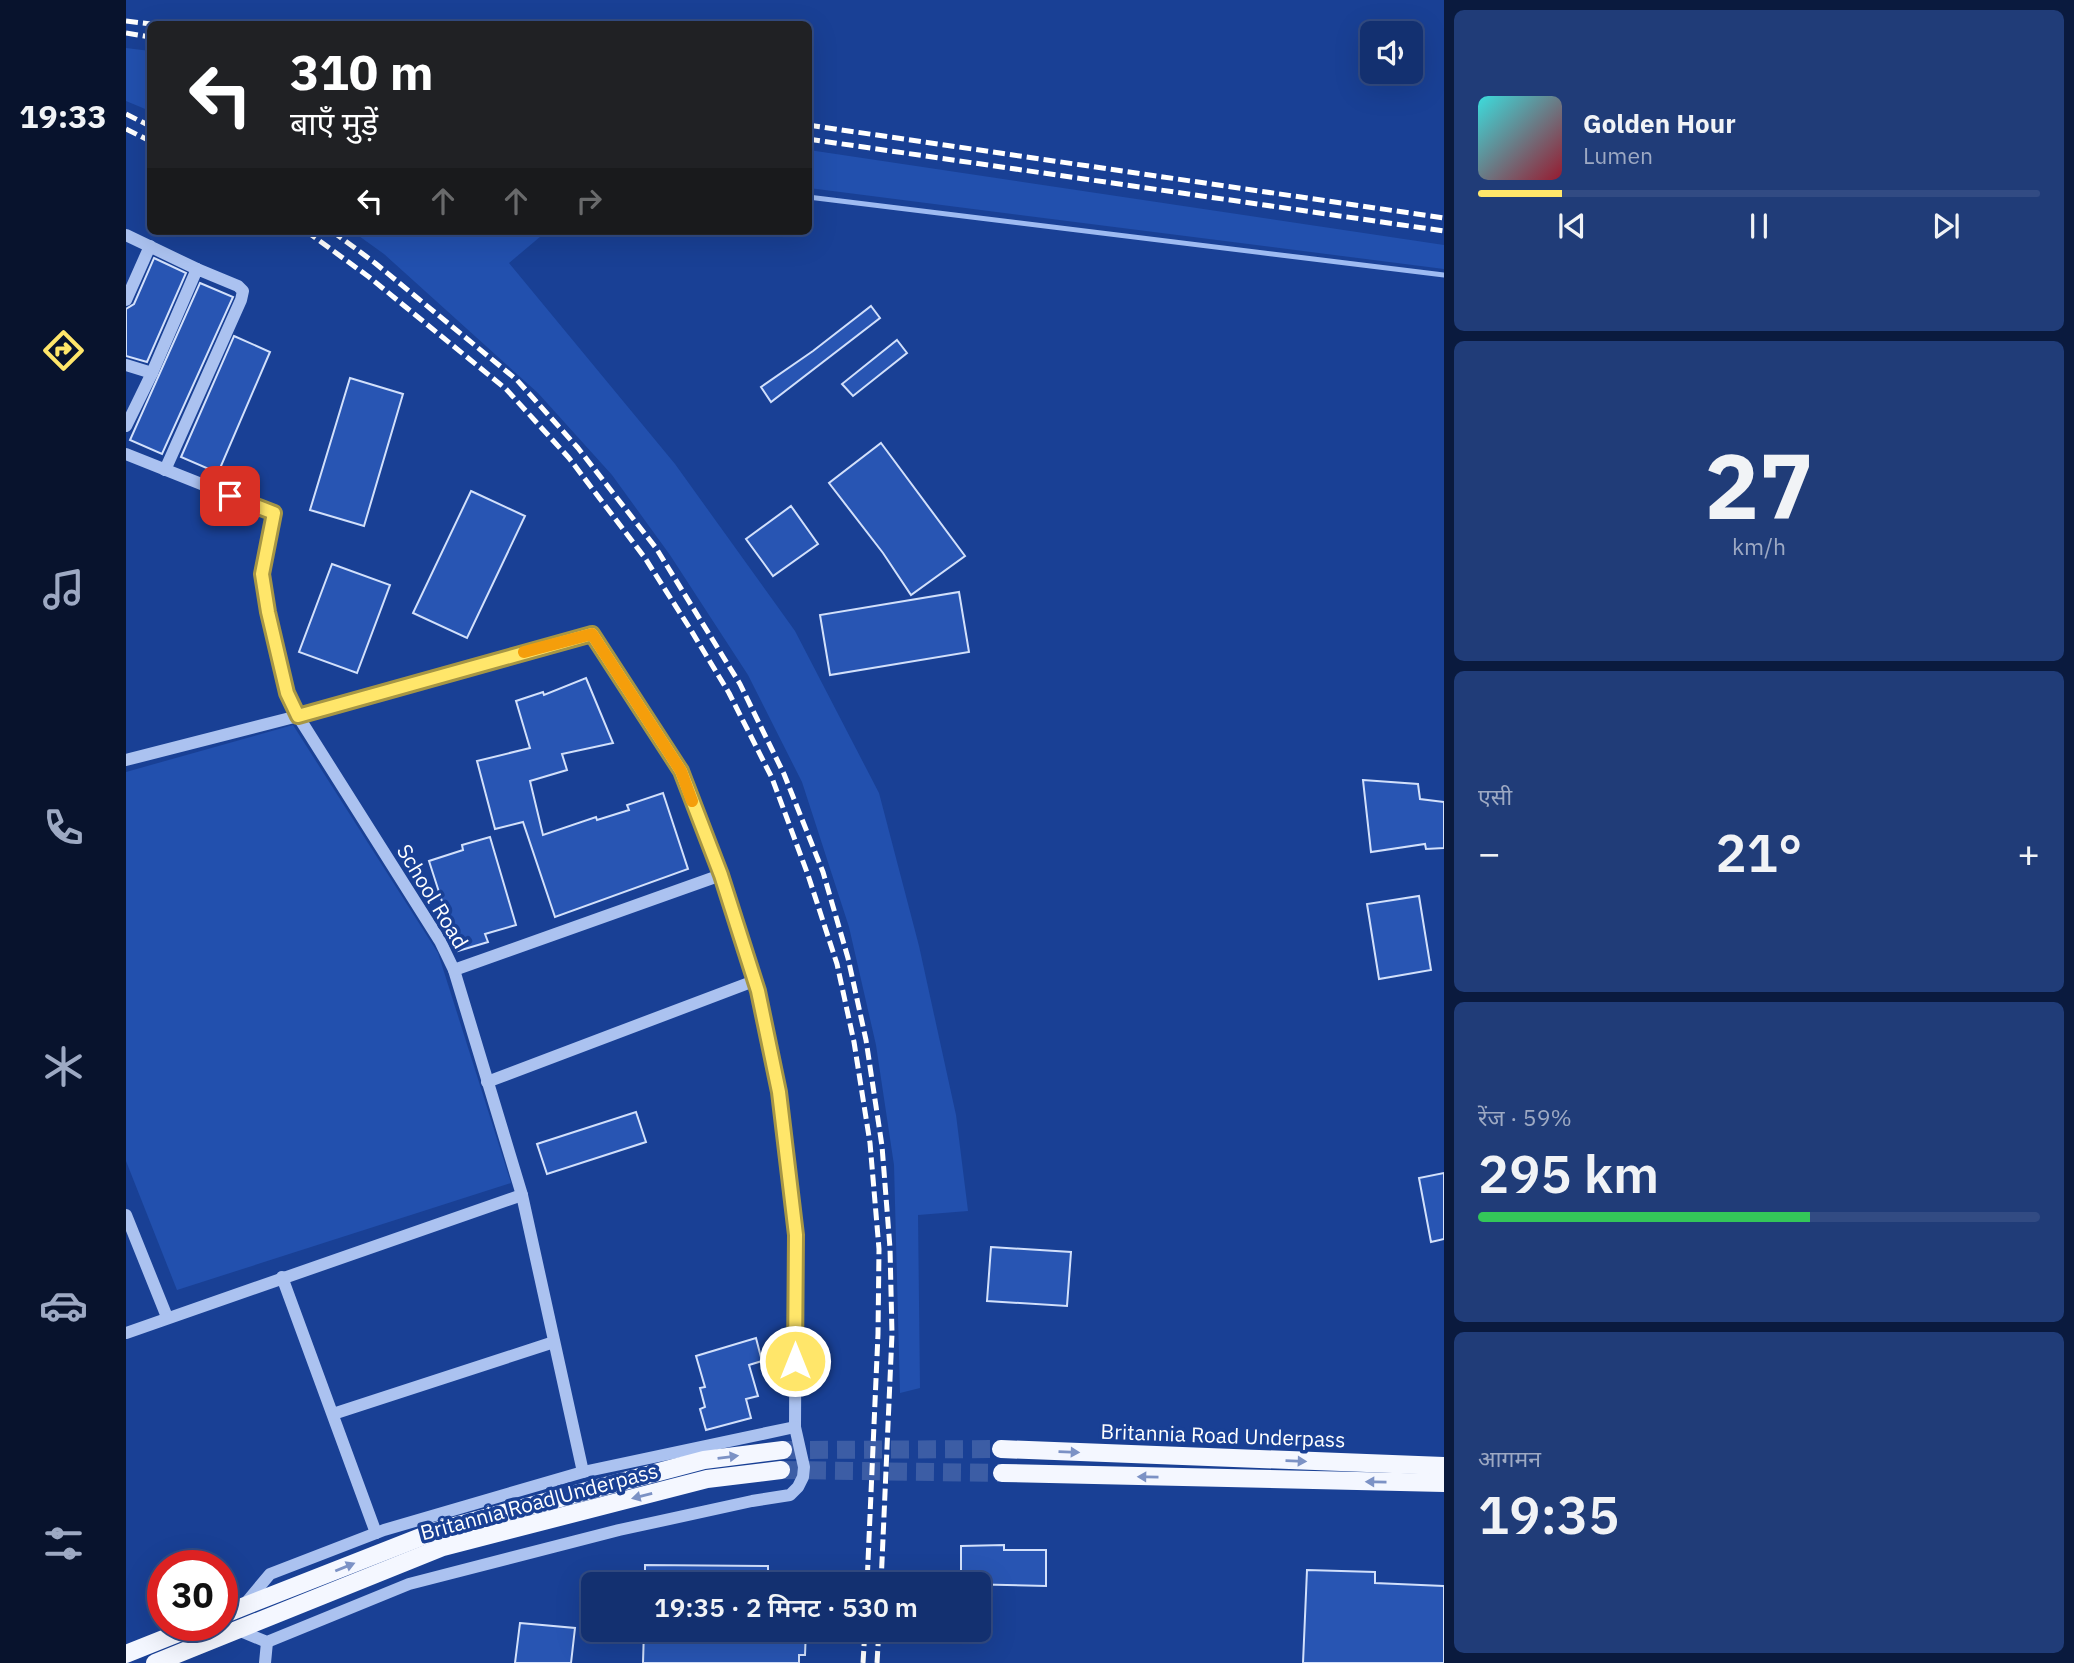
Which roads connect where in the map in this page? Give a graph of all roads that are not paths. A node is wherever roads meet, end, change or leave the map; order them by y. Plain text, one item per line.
1 (126, 235) edge
2 (150, 246) junction
3 (197, 269) junction
4 (126, 300) edge
5 (126, 365) edge
6 (152, 373) junction
7 (126, 426) edge
8 (126, 454) edge
9 (165, 470) junction
10 (298, 716) junction
11 (126, 760) edge
12 (721, 875) junction
13 (454, 970) junction
14 (754, 981) junction
15 (488, 1082) junction
16 (522, 1195) junction
17 (126, 1215) edge
18 (282, 1277) junction
19 (167, 1317) junction
20 (126, 1333) edge
21 (554, 1342) junction
22 (333, 1414) junction
23 (794, 1427) junction
24 (1001, 1449) tunnel mouth
25 (783, 1450) tunnel mouth
26 (1444, 1466) edge
27 (781, 1471) tunnel mouth
28 (583, 1472) junction
29 (1002, 1473) tunnel mouth
30 (1444, 1483) edge
31 (376, 1533) junction
32 (243, 1607) junction
33 (238, 1609) edge
34 (238, 1630) joint
35 (158, 1641) edge
36 (210, 1641) edge
37 (267, 1642) junction
38 (126, 1654) edge
39 (155, 1663) edge
40 (265, 1663) edge

1 - 2 street
2 - 3 street
2 - 4 street
3 - 6 street
3 - 9 street
5 - 6 street
6 - 7 street
8 - 9 street, School Road
9 - 10 street, School Road
10 - 11 street
10 - 12 street
10 - 13 street, School Road
12 - 13 street
12 - 14 street
13 - 15 street, School Road
14 - 15 street
14 - 23 street
15 - 16 street, School Road
16 - 18 street
16 - 21 street, School Road
17 - 19 street
18 - 19 street
18 - 22 street
19 - 20 street
21 - 22 street
21 - 28 street, School Road
22 - 31 street
23 - 28 street
23 - 37 street
24 -> 26 main road, Britannia Road Underpass
32 -> 25 main road, Britannia Road Underpass
27 -> 34 main road, Britannia Road Underpass
28 - 31 street
30 -> 29 main road, Britannia Road Underpass
31 - 32 street
32 - 33 main road, Britannia Road Underpass
34 - 37 street
35 - 38 main road
36 - 39 main road, Britannia Road Underpass
37 - 40 street

